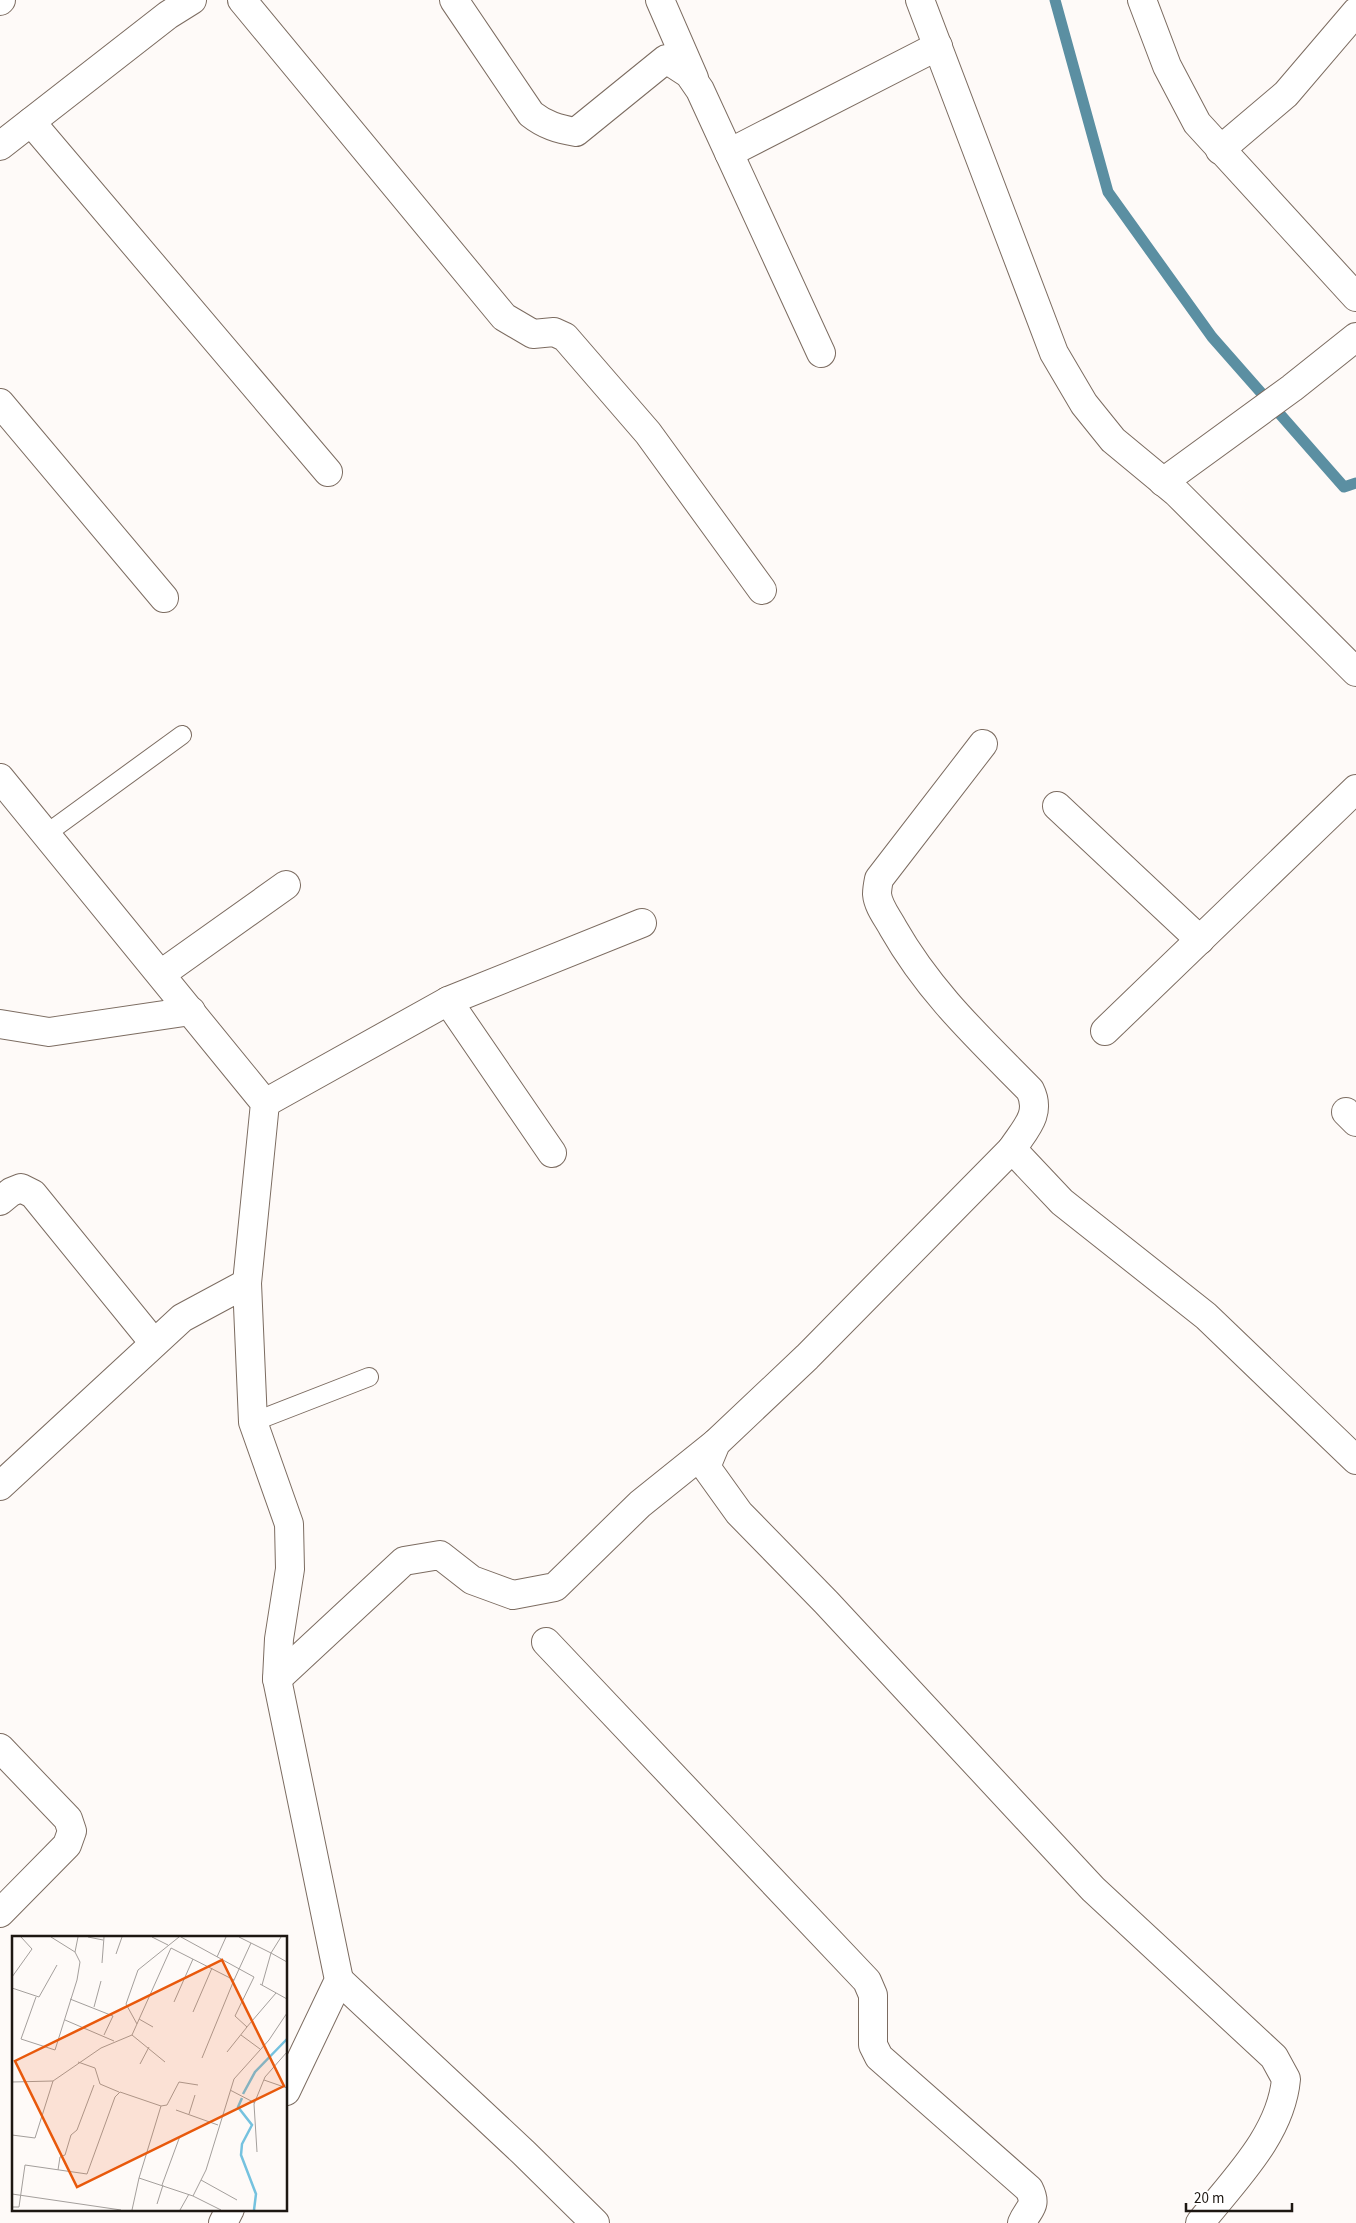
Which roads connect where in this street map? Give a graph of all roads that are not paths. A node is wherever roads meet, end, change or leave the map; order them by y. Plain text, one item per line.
1 (192, 0) edge
2 (242, 0) edge
3 (454, 0) edge
4 (660, 0) edge
5 (920, 0) edge
6 (1142, 0) edge
7 (1356, 12) edge
8 (938, 46) junction
9 (700, 90) junction
10 (30, 122) junction
11 (0, 146) edge
12 (1220, 150) junction
13 (729, 153) junction
14 (1356, 297) edge
15 (1356, 337) edge
16 (822, 353) dead end
17 (0, 403) edge
18 (328, 472) dead end
19 (1163, 482) junction
20 (762, 590) dead end
21 (164, 598) dead end
22 (1356, 672) edge
23 (182, 735) dead end
24 (984, 744) dead end
25 (0, 778) edge
26 (1356, 789) edge
27 (1057, 806) dead end
28 (46, 834) junction
29 (286, 885) dead end
30 (642, 923) dead end
31 (1200, 940) junction
32 (161, 974) junction
33 (448, 1001) junction
34 (191, 1011) junction
35 (0, 1024) edge
36 (1105, 1031) dead end
37 (265, 1102) junction
38 (1012, 1149) junction
39 (552, 1153) dead end
40 (0, 1201) edge
41 (247, 1283) junction
42 (154, 1343) junction
43 (369, 1377) dead end
44 (253, 1422) junction
45 (716, 1443) junction
46 (1356, 1460) edge
47 (0, 1486) edge
48 (546, 1642) dead end
49 (277, 1679) junction
50 (0, 1748) edge
51 (0, 1913) edge
52 (339, 1980) junction
53 (288, 2086) edge
54 (230, 2210) edge
55 (223, 2223) edge
56 (594, 2223) edge
57 (1022, 2223) edge
58 (1200, 2223) edge

1 - 10 street
2 - 20 street
3 - 9 street
4 - 9 street
5 - 8 street
6 - 12 street
7 - 12 street
8 - 13 street
8 - 19 street
9 - 13 street
10 - 11 street
10 - 18 street
12 - 14 street
13 - 16 street
15 - 19 street
17 - 21 street
19 - 22 street
23 - 28 lane
24 - 38 street
25 - 28 street
26 - 31 street
27 - 31 street
28 - 32 street
29 - 32 street
30 - 33 street
31 - 36 street
32 - 34 street
33 - 37 street
33 - 39 street
34 - 35 street
34 - 37 street
37 - 41 street
38 - 45 street
38 - 46 street
40 - 42 street
41 - 42 street
41 - 44 street
42 - 47 street
43 - 44 lane
44 - 49 street
45 - 49 street
45 - 58 street
48 - 57 street
49 - 52 street
50 - 51 street
52 - 53 street
52 - 56 street
54 - 55 street

